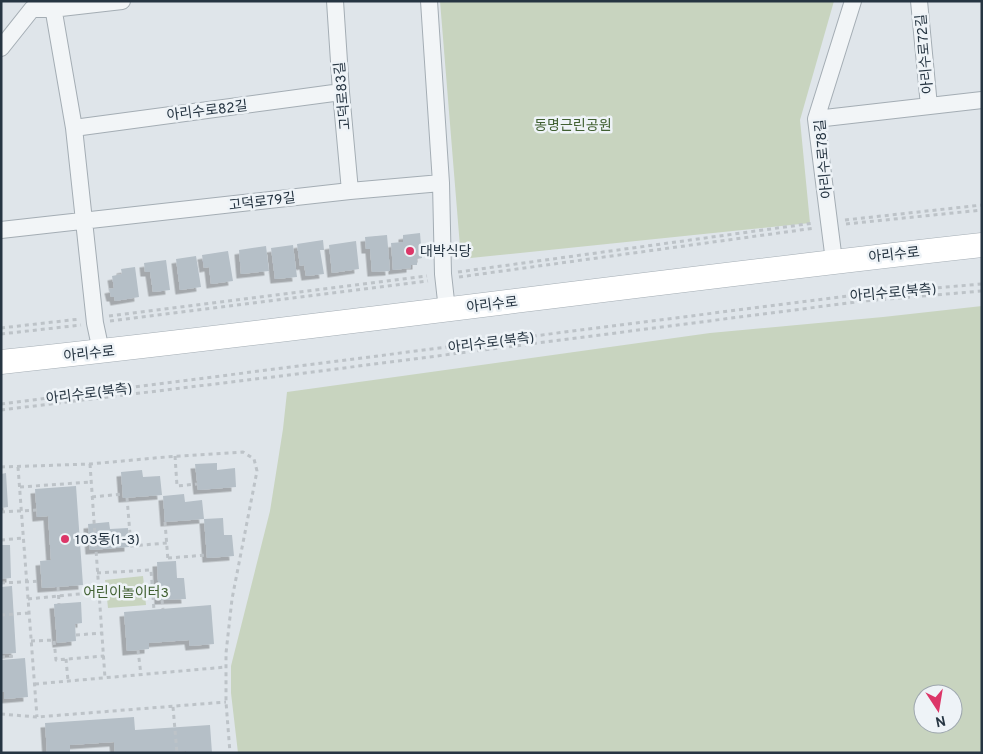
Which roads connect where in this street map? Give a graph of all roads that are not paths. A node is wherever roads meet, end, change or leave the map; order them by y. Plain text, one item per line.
1 (122, 1) edge
2 (335, 1) edge
3 (429, 1) edge
4 (853, 1) edge
5 (919, 1) edge
6 (52, 5) edge
7 (1, 48) edge
8 (341, 92) junction
9 (982, 100) edge
10 (930, 106) junction
11 (816, 119) junction
12 (74, 128) junction
13 (441, 183) junction
14 (350, 191) junction
15 (84, 221) junction
16 (1, 230) edge
17 (982, 244) edge
18 (834, 261) junction
19 (447, 310) junction
20 (101, 351) junction
21 (1, 362) edge

1 - 6 street
2 - 8 street, 고덕로83길
3 - 13 street
4 - 11 street, 아리수로78길
5 - 10 street, 아리수로72길
6 - 7 street
6 - 12 street
8 - 12 street, 아리수로82길
8 - 14 street, 고덕로83길
9 - 10 street, 아리수로72길
10 - 11 street, 아리수로72길
11 - 18 street, 아리수로78길
12 - 15 street
13 - 14 street, 고덕로79길
13 - 19 street
14 - 15 street, 고덕로79길
15 - 16 street
15 - 20 street
17 - 18 main road, 아리수로
18 - 19 main road, 아리수로
19 - 20 main road, 아리수로
20 - 21 main road, 아리수로

